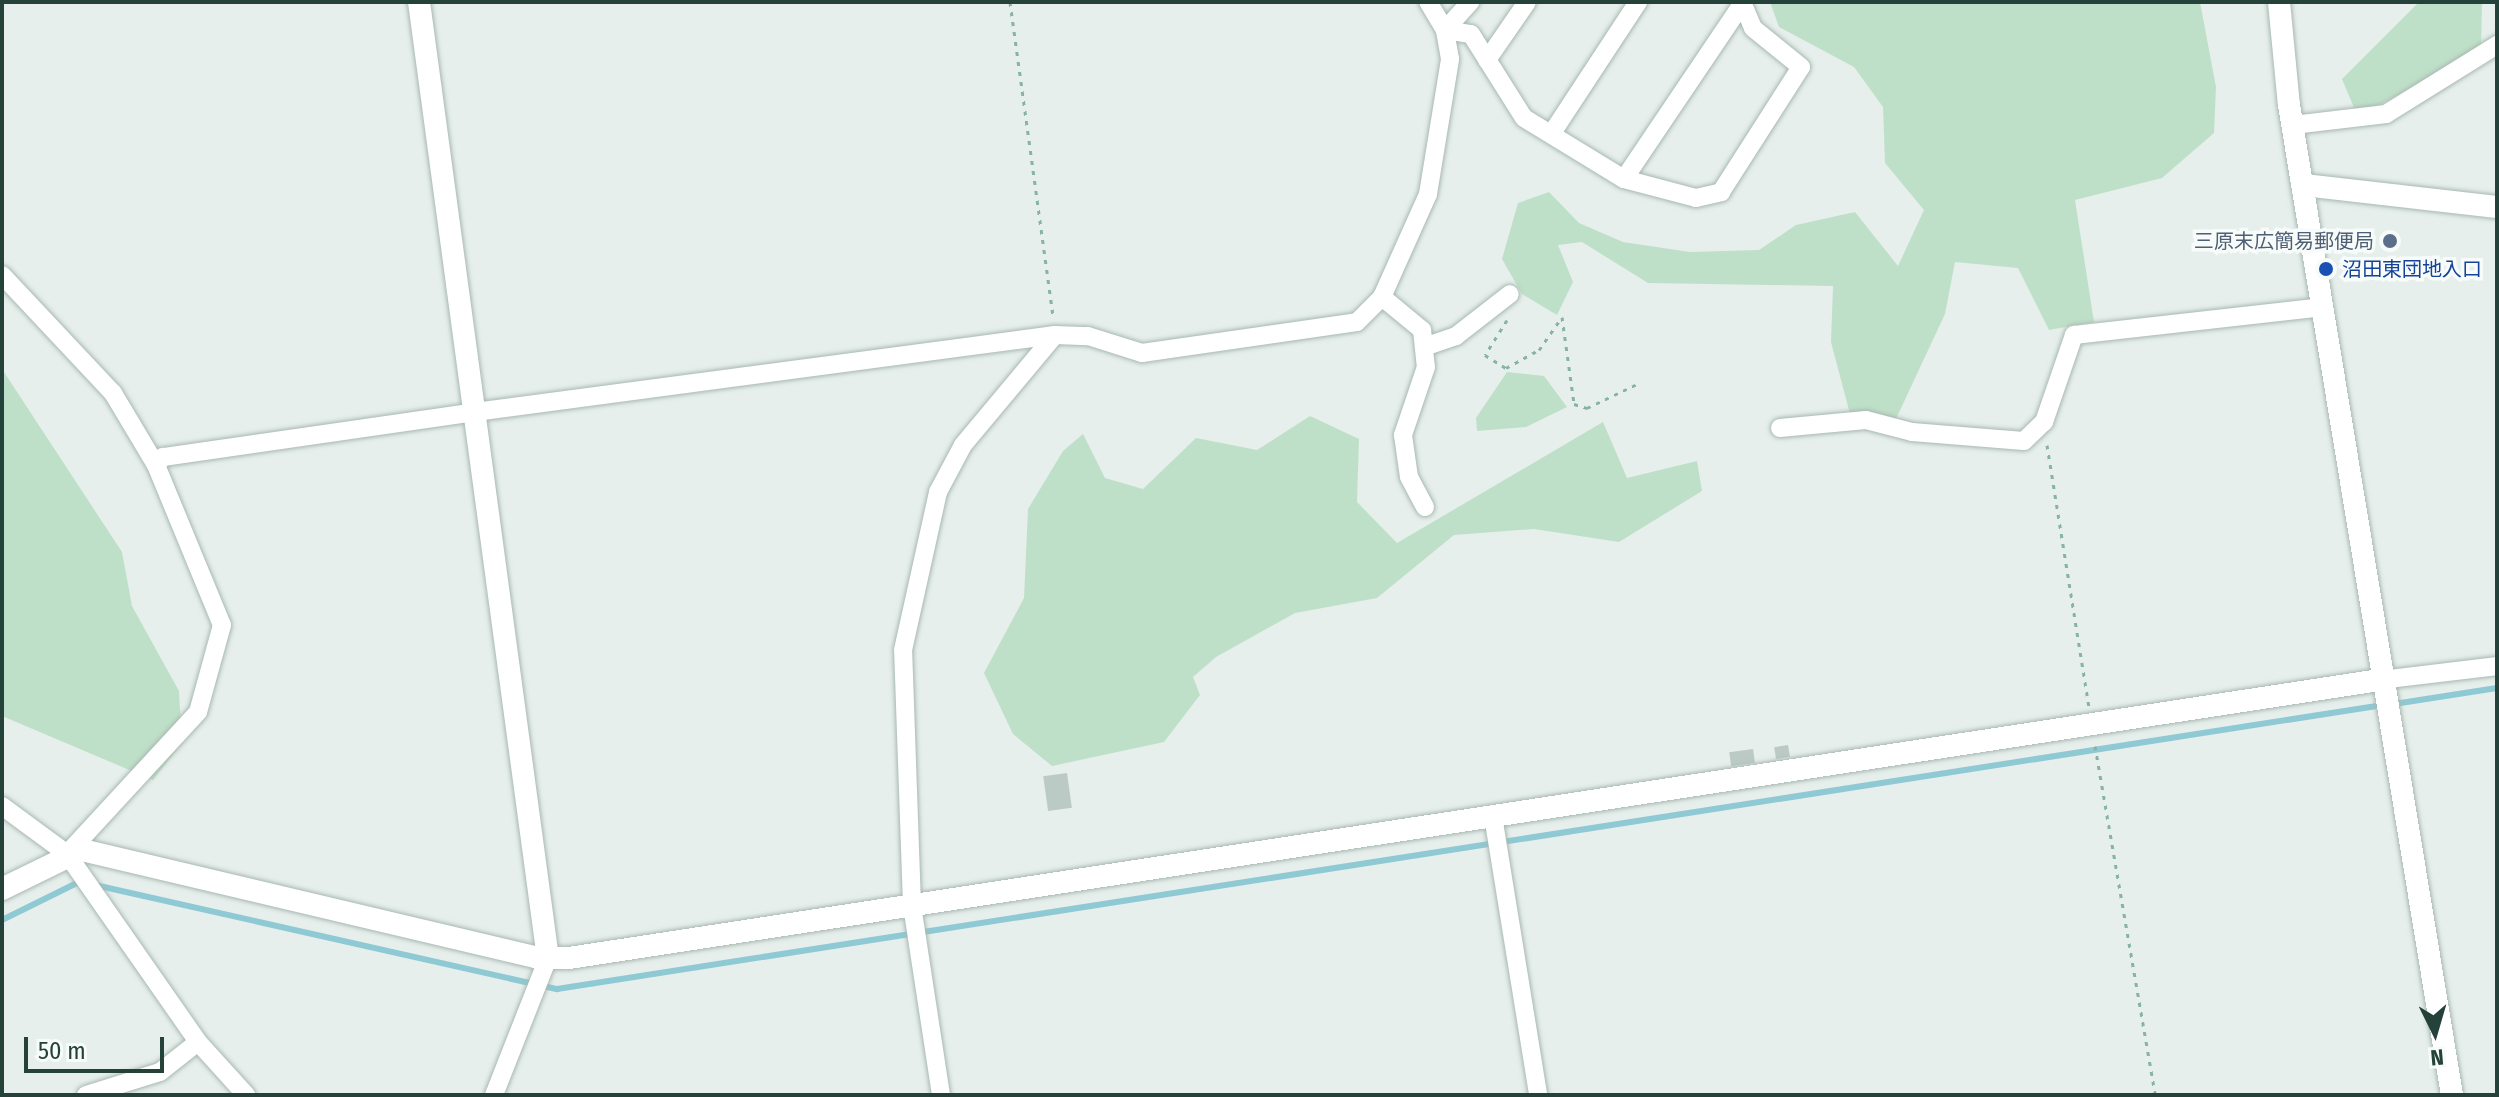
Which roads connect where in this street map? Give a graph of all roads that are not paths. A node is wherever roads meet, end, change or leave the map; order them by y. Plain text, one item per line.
1 (419, 2) edge
2 (1428, 2) edge
3 (1470, 2) edge
4 (1527, 2) edge
5 (1638, 2) edge
6 (2279, 2) edge
7 (1742, 3) edge
8 (1445, 30) junction
9 (2497, 45) edge
10 (1487, 60) junction
11 (2293, 125) junction
12 (1552, 133) junction
13 (1624, 179) junction
14 (2304, 185) junction
15 (2497, 207) edge
16 (2, 275) edge
17 (1510, 294) road end
18 (1382, 297) junction
19 (2323, 307) junction
20 (1055, 335) junction
21 (1424, 347) junction
22 (475, 412) junction
23 (1780, 428) dead end
24 (156, 465) junction
25 (1425, 507) dead end
26 (2497, 666) edge
27 (2380, 680) junction
28 (2, 806) edge
29 (1493, 816) junction
30 (67, 854) junction
31 (2, 889) edge
32 (912, 905) junction
33 (547, 963) junction
34 (198, 1042) junction
35 (86, 1095) edge
36 (246, 1095) edge
37 (494, 1095) edge
38 (941, 1095) edge
39 (1538, 1095) edge
40 (2452, 1095) edge

1 - 22 street
2 - 8 street
3 - 8 street
4 - 10 street
5 - 12 street
6 - 11 street
7 - 13 street
7 - 13 street
8 - 10 street
8 - 18 street
9 - 11 street
10 - 12 street
11 - 14 street
12 - 13 street
14 - 15 street
14 - 19 street
16 - 24 street
17 - 21 street
18 - 20 street
18 - 21 street
19 - 23 street
19 - 27 street
20 - 22 street
20 - 32 street
21 - 25 street
22 - 24 street
22 - 33 street
24 - 30 street
26 - 27 street
27 - 29 street
27 - 40 street
28 - 30 street
29 - 32 street
29 - 39 street
30 - 31 street
30 - 33 street
30 - 34 street
32 - 33 street
32 - 38 street
33 - 37 street
34 - 35 street
34 - 36 street

